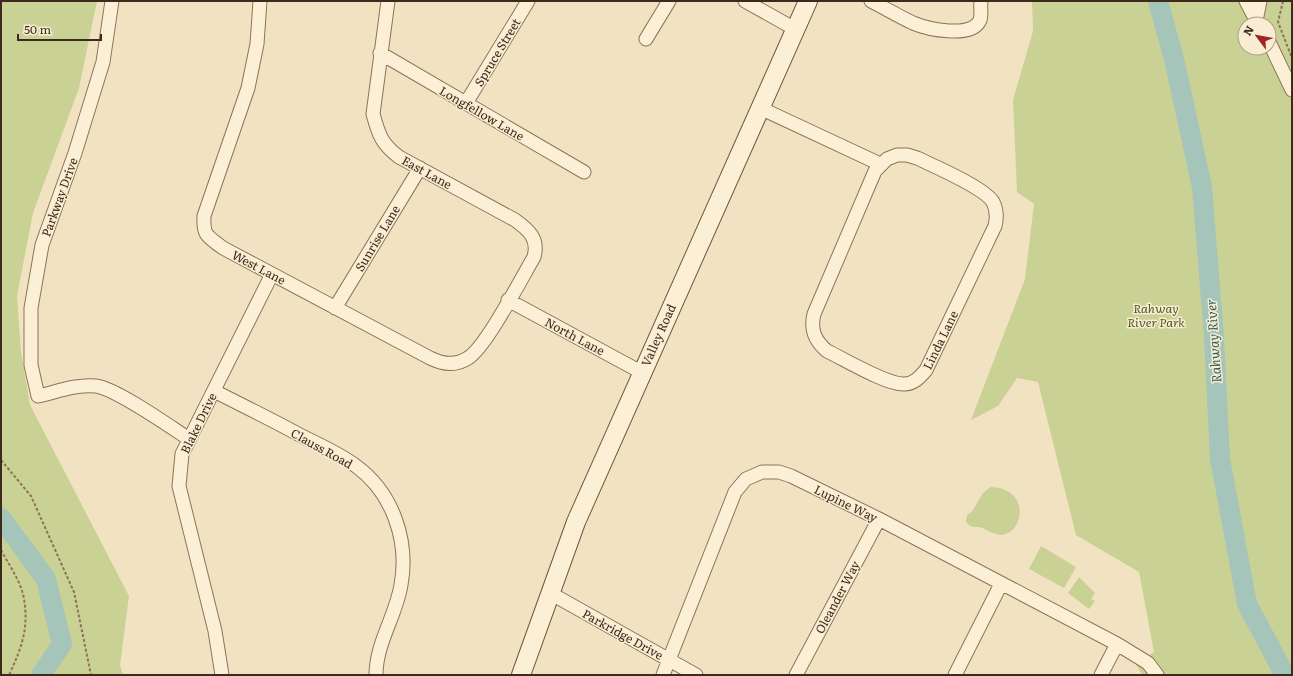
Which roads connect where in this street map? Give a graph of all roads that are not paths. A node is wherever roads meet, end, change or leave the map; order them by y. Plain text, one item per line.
1 (112, 1) edge
2 (260, 1) edge
3 (388, 1) edge
4 (528, 1) edge
5 (669, 1) edge
6 (745, 1) edge
7 (808, 1) edge
8 (871, 1) edge
9 (981, 1) edge
10 (1246, 1) edge
11 (1260, 1) edge
12 (1254, 16) edge
13 (1258, 16) edge
14 (795, 29) junction
15 (646, 39) dead end
16 (380, 53) junction
17 (1276, 56) edge
18 (1292, 90) edge
19 (466, 103) junction
20 (760, 108) junction
21 (880, 164) junction
22 (420, 168) junction
23 (584, 172) dead end
24 (272, 274) junction
25 (508, 300) junction
26 (335, 308) junction
27 (642, 372) junction
28 (214, 391) junction
29 (190, 439) junction
30 (879, 519) junction
31 (1001, 584) junction
32 (550, 593) junction
33 (1117, 644) junction
34 (669, 660) junction
35 (222, 675) edge
36 (376, 675) edge
37 (521, 675) edge
38 (663, 675) edge
39 (696, 675) edge
40 (796, 675) edge
41 (954, 675) edge
42 (1101, 675) edge
43 (1157, 675) edge

1 - 29 street, Parkway Drive
2 - 24 street, West Lane
3 - 16 street, East Lane
4 - 19 street, Spruce Street
5 - 15 street
6 - 14 street
7 - 14 street, Valley Road
8 - 9 street
10 - 12 street
11 - 13 street
14 - 20 street, Valley Road
16 - 19 street, Longfellow Lane
16 - 22 street, East Lane
17 - 18 street
19 - 23 street, Longfellow Lane
20 - 21 street
20 - 27 street, Valley Road
21 - 21 street, Linda Lane
22 - 25 street, East Lane
22 - 26 street, Sunrise Lane
24 - 26 street, West Lane
24 - 28 street, Blake Drive
25 - 26 street, West Lane
25 - 27 street, North Lane
27 - 32 street, Valley Road
28 - 29 street, Blake Drive
28 - 36 street, Clauss Road
29 - 35 street, Blake Drive
30 - 31 street, Lupine Way
30 - 34 street, Lupine Way
30 - 40 street, Oleander Way
31 - 33 street, Lupine Way
31 - 41 street
32 - 34 street, Parkridge Drive
32 - 37 street, Valley Road
33 - 42 street
33 - 43 street, Lupine Way
34 - 38 street, Lupine Way
34 - 39 street, Parkridge Drive

